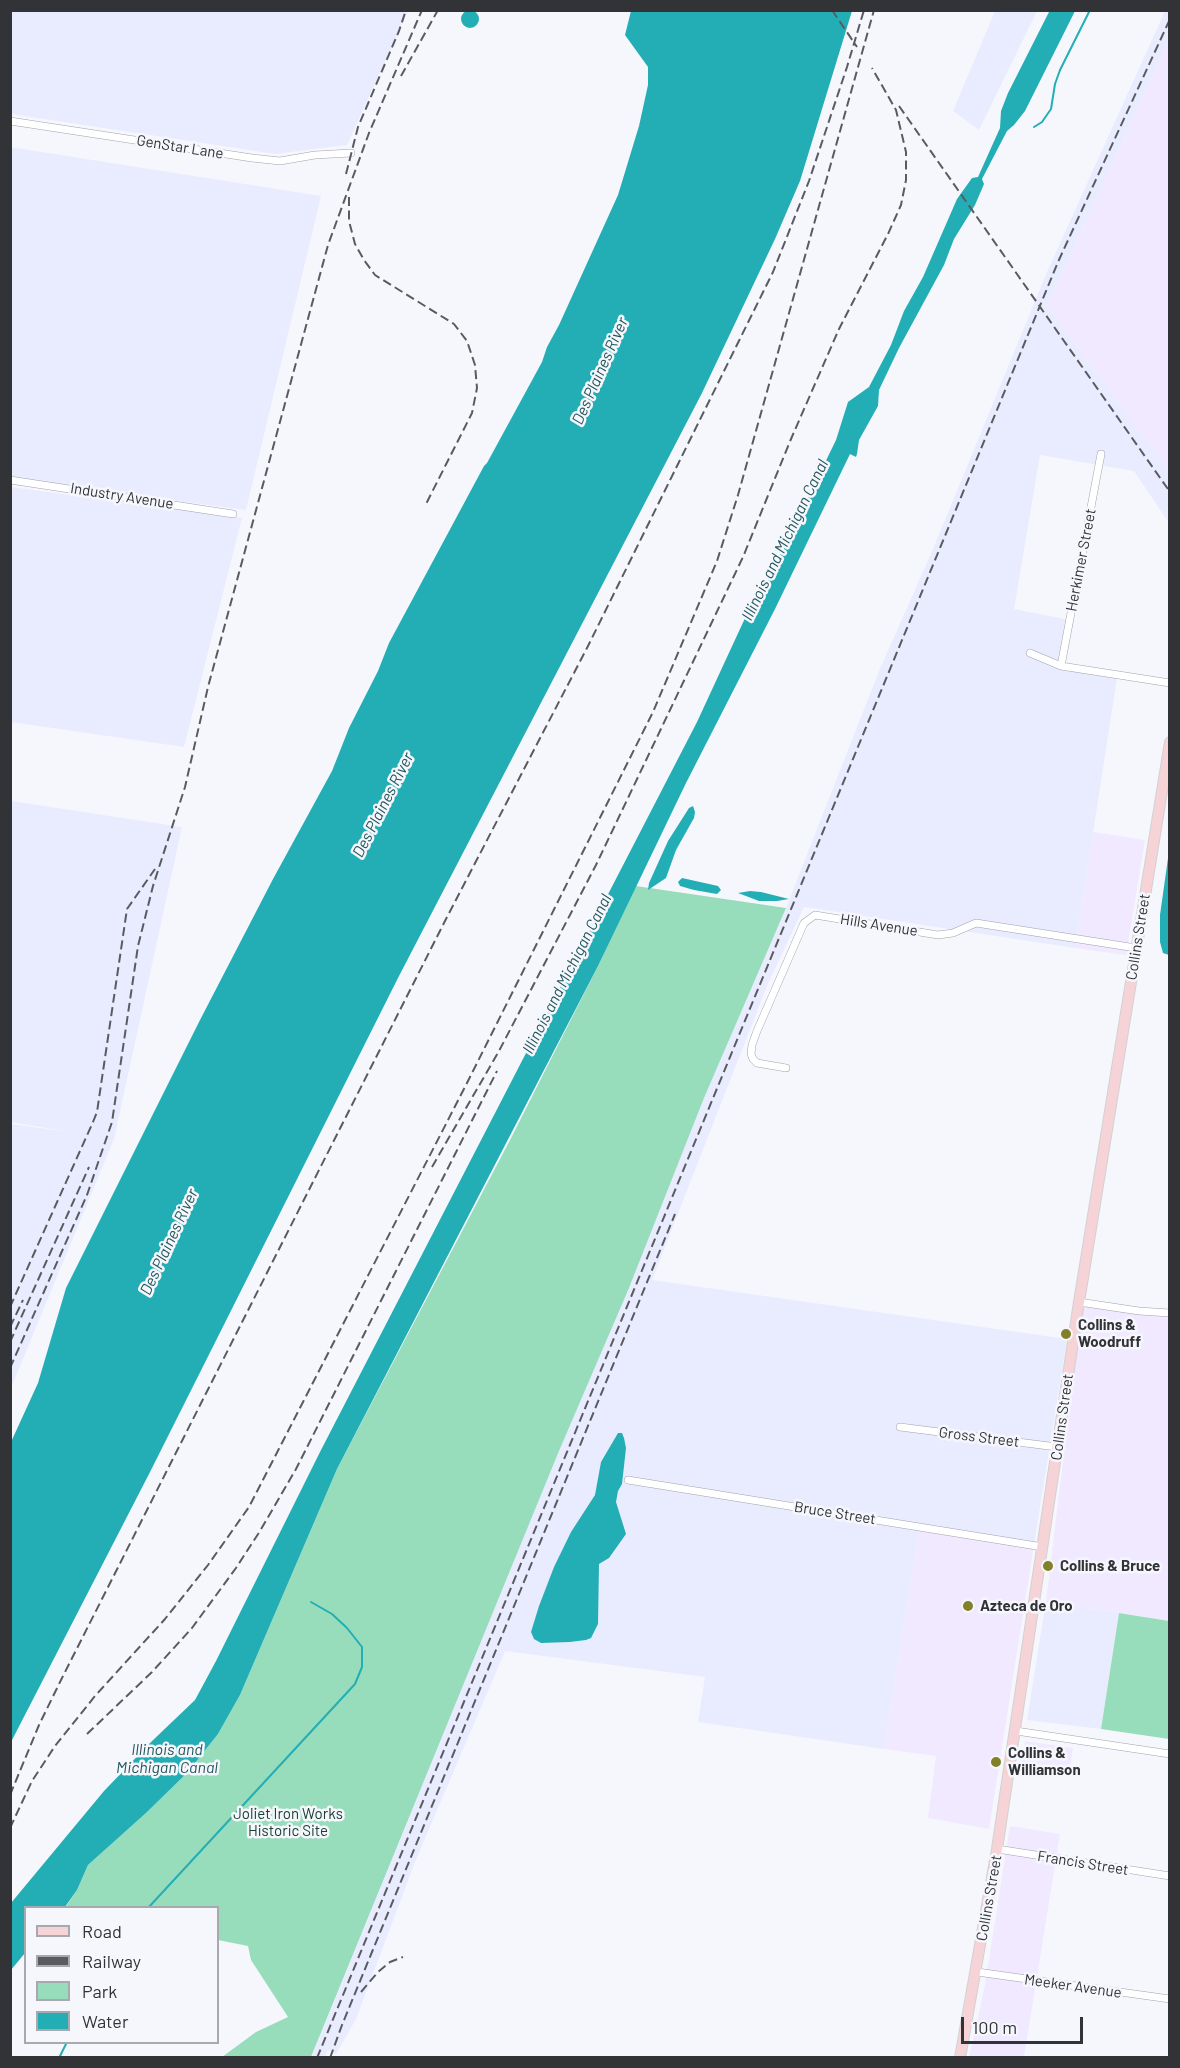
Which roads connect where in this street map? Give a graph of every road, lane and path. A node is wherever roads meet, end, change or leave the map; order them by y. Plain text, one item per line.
1 (10, 121) edge
2 (351, 153) dead end
3 (1101, 454) dead end
4 (10, 480) edge
5 (233, 514) dead end
6 (1030, 653) dead end
7 (1061, 666) junction
8 (1170, 683) edge
9 (1170, 742) edge
10 (1136, 948) junction
11 (786, 1068) dead end
12 (1079, 1302) junction
13 (1170, 1313) edge
14 (900, 1428) dead end
15 (1057, 1447) junction
16 (628, 1480) dead end
17 (1043, 1547) junction
18 (1016, 1731) junction
19 (1170, 1754) edge
20 (997, 1849) junction
21 (1170, 1876) edge
22 (977, 1972) junction
23 (1170, 1999) edge
24 (960, 2058) edge

1 - 2 street, GenStar Lane
3 - 7 street, Herkimer Street
4 - 5 street, Industry Avenue
6 - 7 street
7 - 8 street
9 - 10 main road, Collins Street
10 - 11 street, Hills Avenue
10 - 12 main road, Collins Street
12 - 13 street
12 - 15 main road, Collins Street
14 - 15 street, Gross Street
15 - 17 main road, Collins Street
16 - 17 street, Bruce Street
17 - 18 main road, Collins Street
18 - 19 street
18 - 20 main road, Collins Street
20 - 21 street, Francis Street
20 - 22 main road, Collins Street
22 - 23 street, Meeker Avenue
22 - 24 main road, Collins Street

